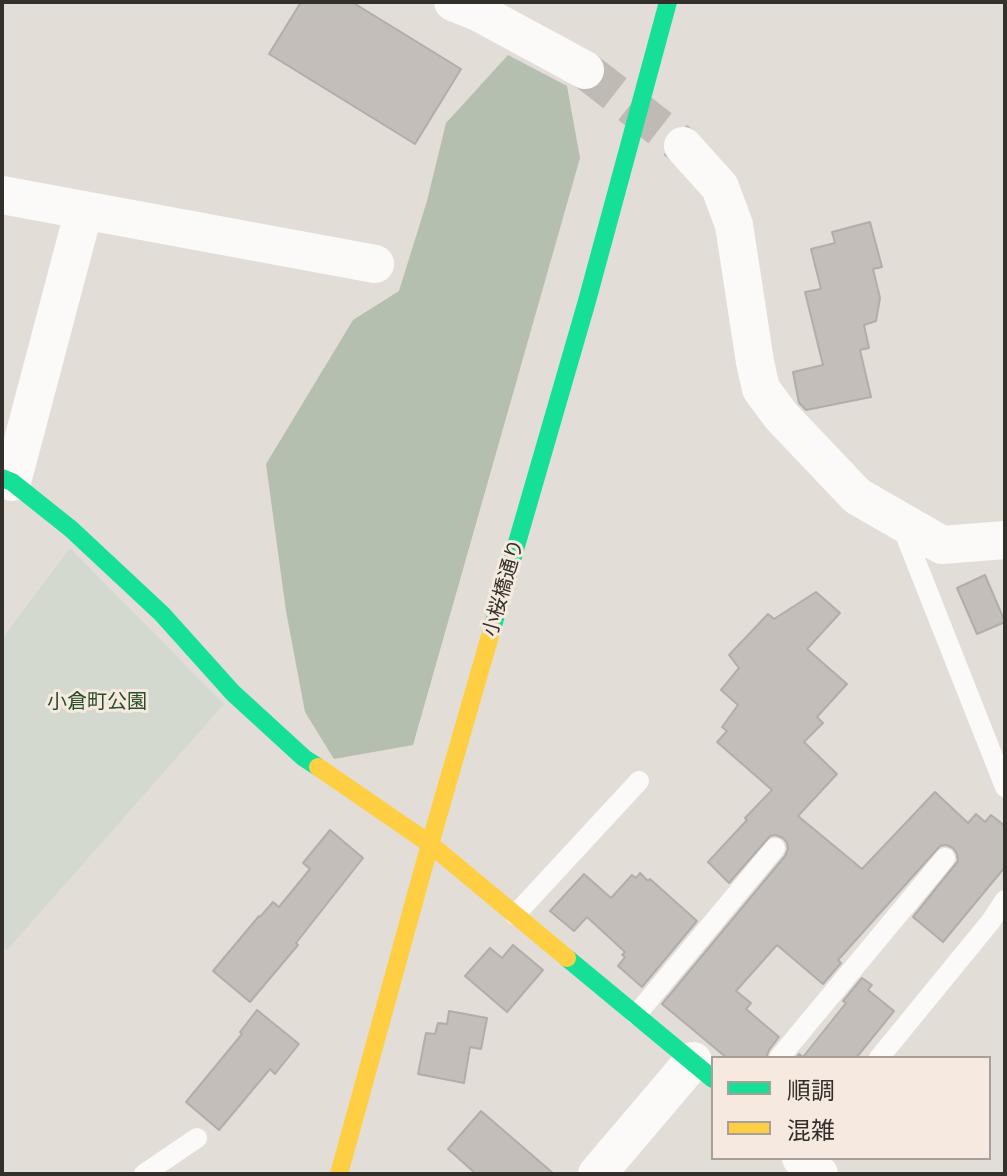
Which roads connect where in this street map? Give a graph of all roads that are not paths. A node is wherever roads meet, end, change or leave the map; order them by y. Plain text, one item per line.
1 (453, 2) edge
2 (668, 2) edge
3 (585, 70) tunnel mouth
4 (683, 146) tunnel mouth
5 (2, 195) edge
6 (84, 210) junction
7 (375, 264) dead end
8 (7, 480) edge
9 (899, 520) junction
10 (1005, 540) edge
11 (639, 781) dead end
12 (1005, 787) edge
13 (430, 844) junction
14 (775, 848) dead end
15 (945, 858) dead end
16 (1005, 900) edge
17 (515, 915) junction
18 (636, 1015) junction
19 (781, 1056) edge
20 (881, 1056) edge
21 (703, 1070) edge
22 (197, 1138) dead end
23 (803, 1160) edge
24 (144, 1174) edge
25 (339, 1174) edge
26 (597, 1174) edge
27 (820, 1174) edge

1 - 3 street
2 - 13 street, 小桜橋通り
4 - 9 street
5 - 6 street
6 - 7 street
6 - 8 street
8 - 13 street
9 - 10 street
9 - 12 lane
11 - 17 lane
13 - 17 street
13 - 25 street, 小桜橋通り
14 - 18 lane
15 - 19 lane
16 - 20 lane
17 - 18 street
18 - 21 street
21 - 26 street
22 - 24 lane
23 - 27 street

